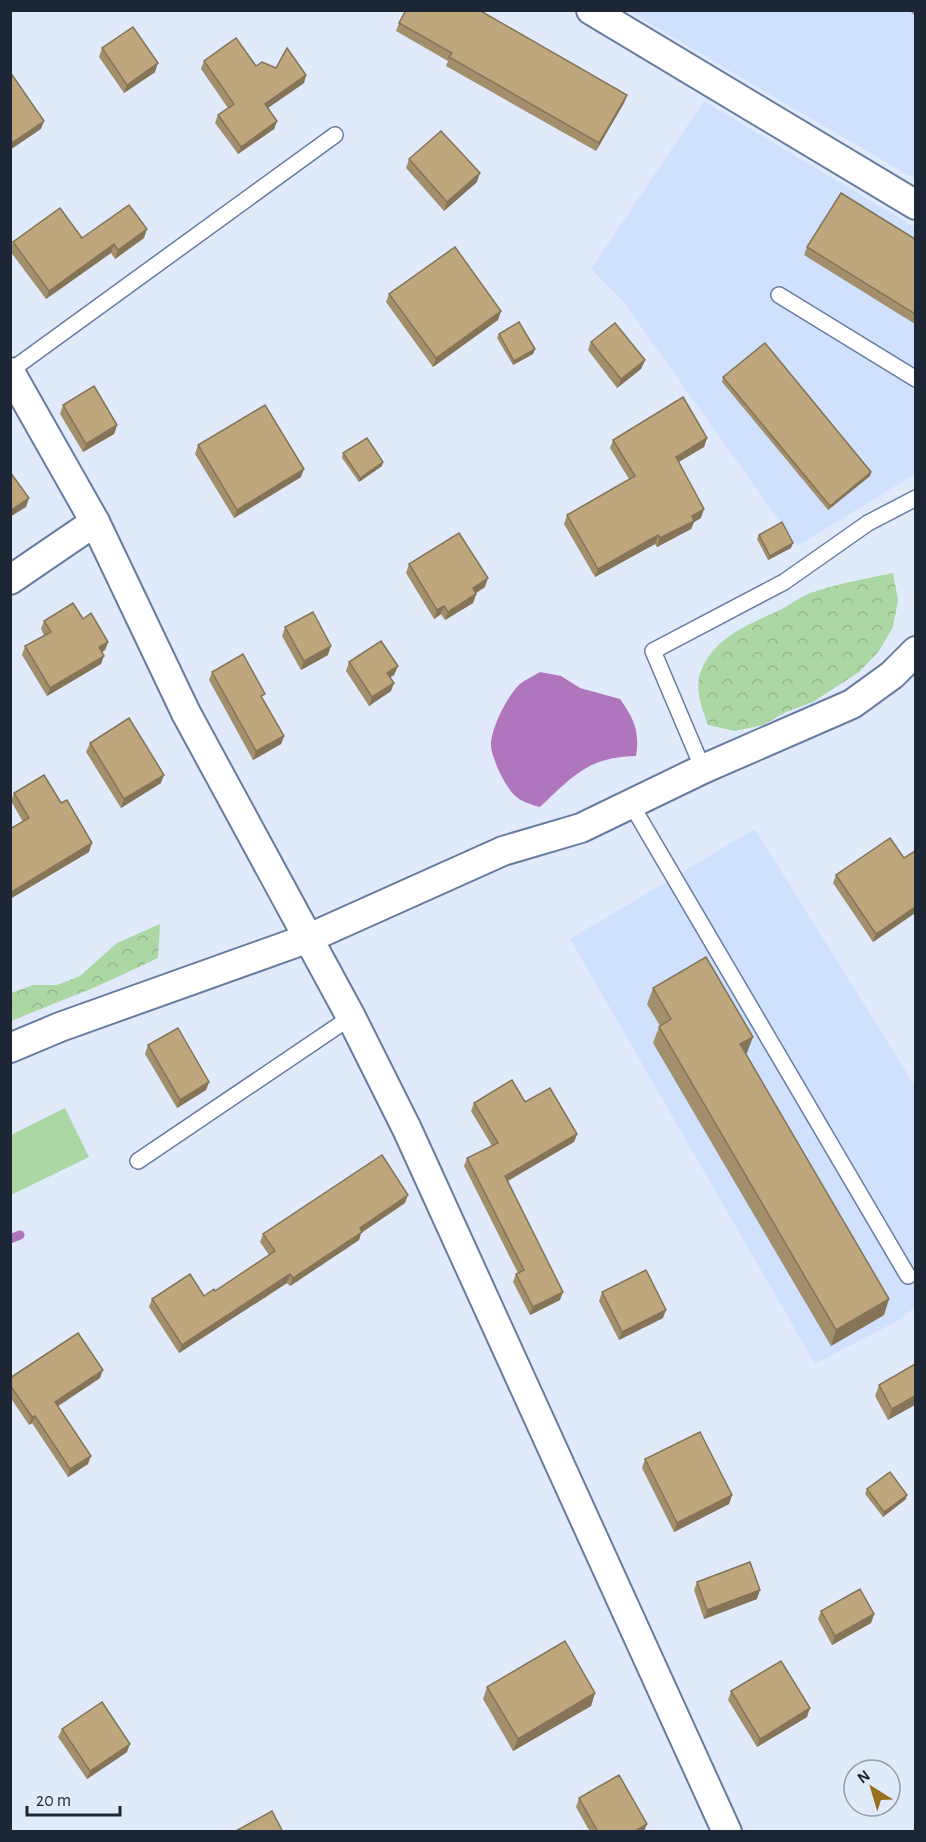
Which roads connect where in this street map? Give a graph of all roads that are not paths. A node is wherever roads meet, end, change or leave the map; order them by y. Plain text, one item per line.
1 (591, 10) edge
2 (335, 135) dead end
3 (915, 205) edge
4 (780, 295) dead end
5 (10, 372) edge
6 (915, 379) edge
7 (915, 498) edge
8 (95, 522) junction
9 (10, 580) edge
10 (915, 651) edge
11 (703, 770) junction
12 (631, 804) junction
13 (309, 938) junction
14 (351, 1017) junction
15 (10, 1048) edge
16 (138, 1161) dead end
17 (908, 1276) dead end
18 (727, 1832) edge

1 - 3 street
2 - 5 lane
4 - 6 lane
5 - 8 street
7 - 11 lane
8 - 9 street
8 - 13 street
10 - 11 street
11 - 12 street
12 - 13 street
12 - 17 lane
13 - 14 street
13 - 15 street
14 - 16 lane
14 - 18 street

